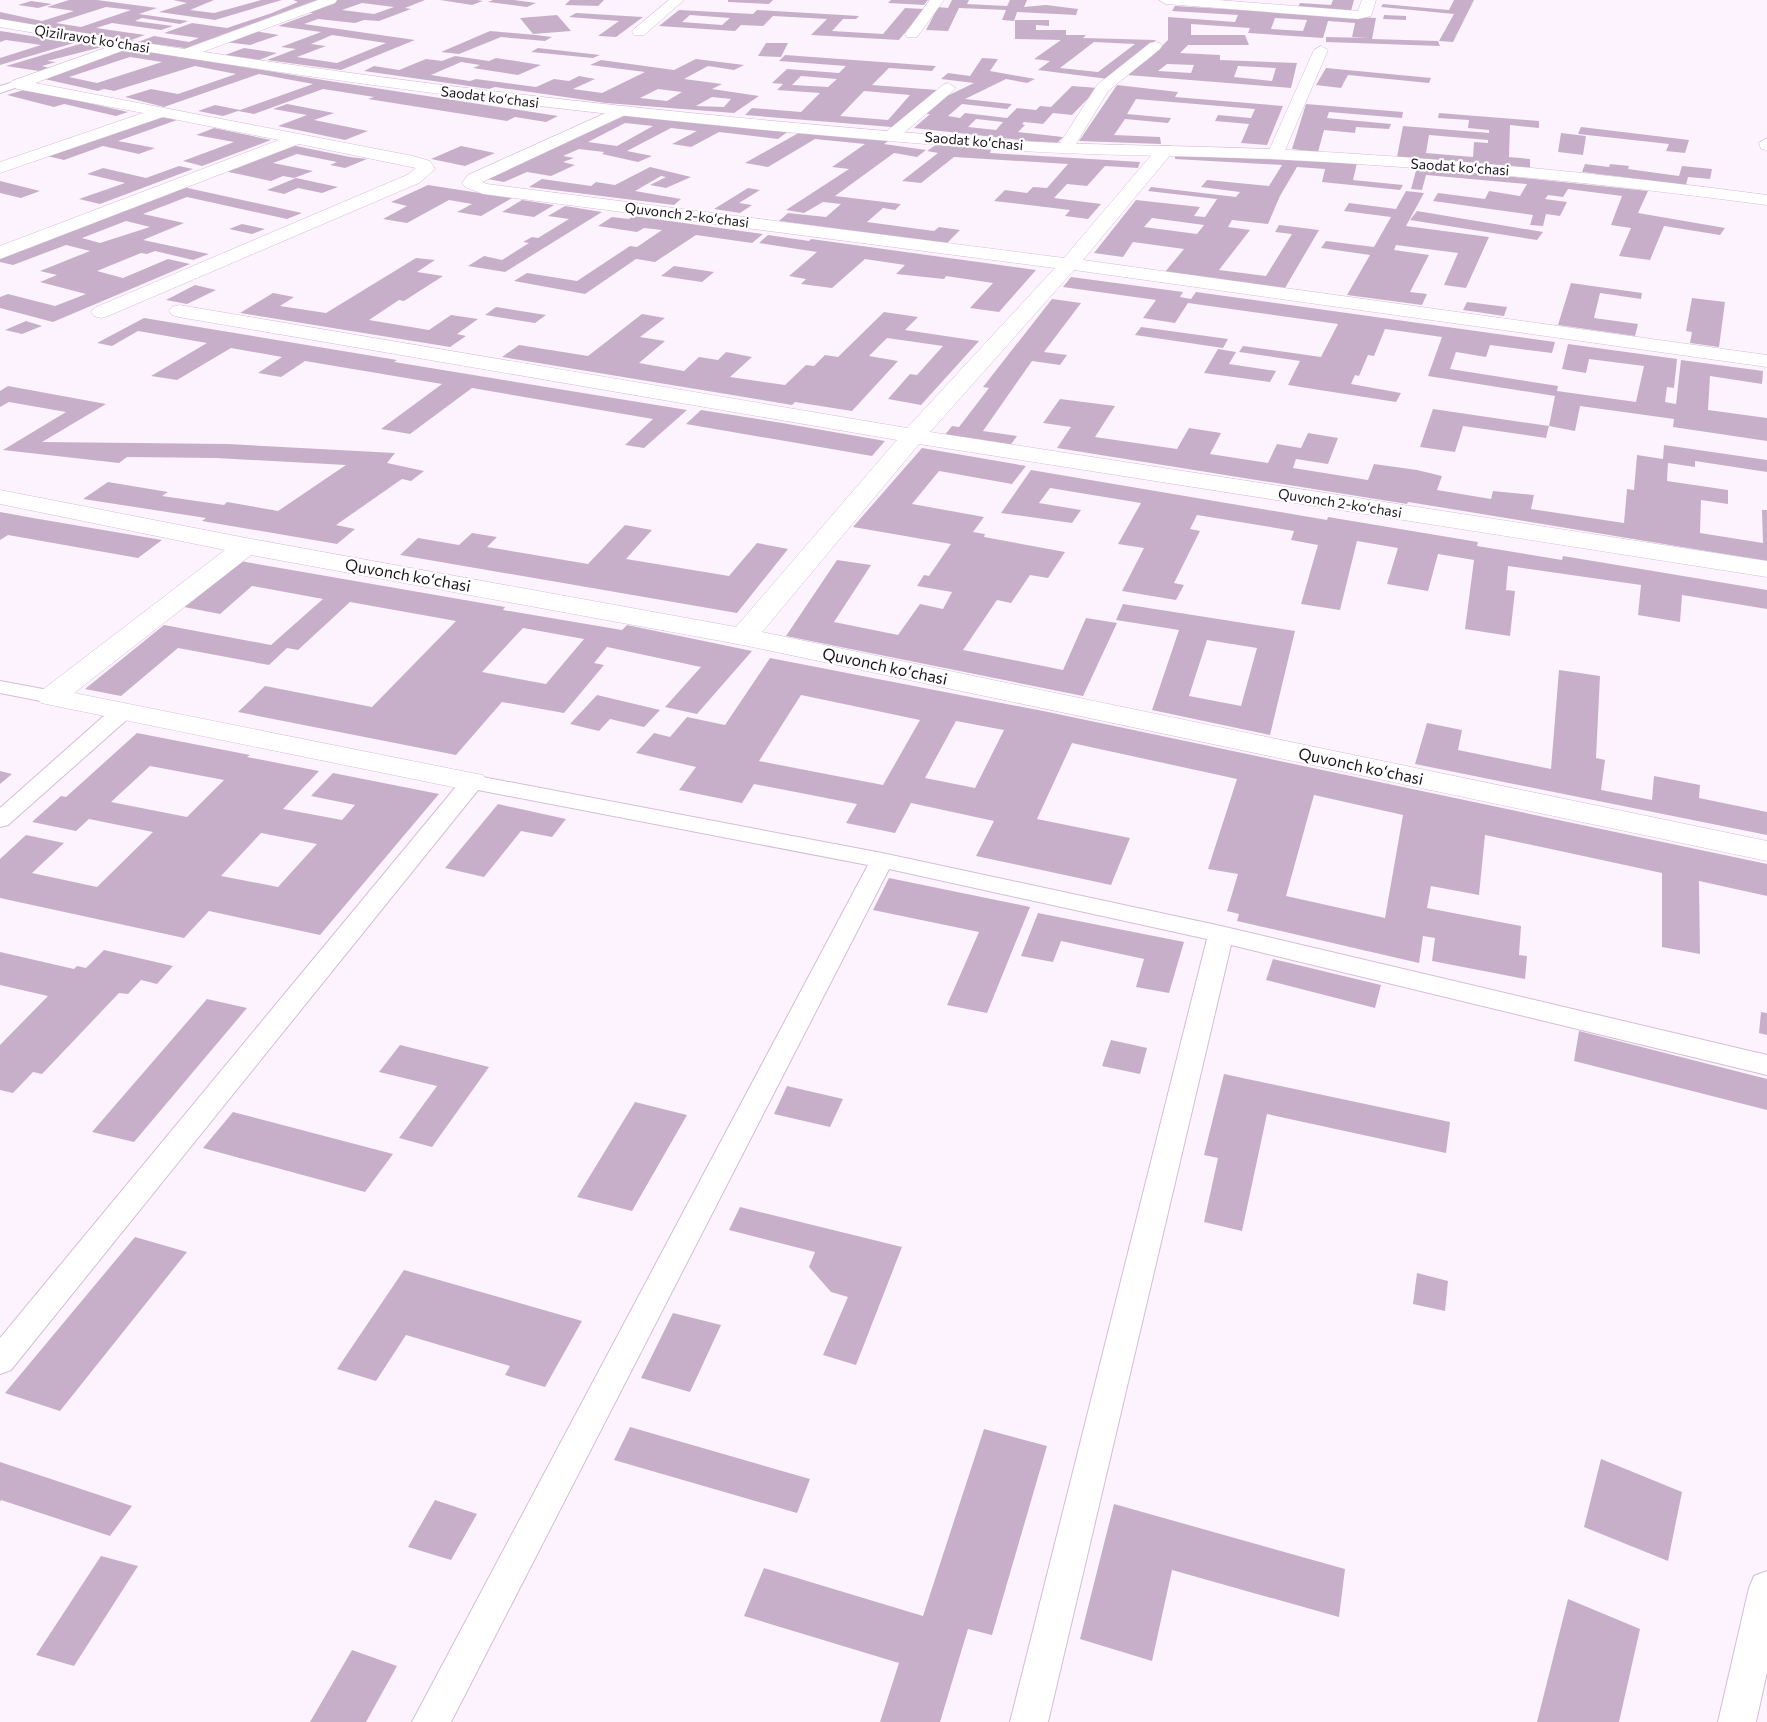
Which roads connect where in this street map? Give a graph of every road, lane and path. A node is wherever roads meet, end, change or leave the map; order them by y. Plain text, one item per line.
1 (330, 0) edge
2 (677, 0) edge
3 (937, 0) edge
4 (1166, 0) edge
5 (1369, 0) edge
6 (0, 23) edge
7 (639, 32) dead end
8 (912, 33) dead end
9 (90, 39) junction
10 (125, 45) junction
11 (1155, 46) dead end
12 (56, 50) dead end
13 (1321, 50) dead end
14 (184, 54) junction
15 (8, 87) edge
16 (948, 88) dead end
17 (619, 112) junction
18 (161, 113) junction
19 (893, 134) junction
20 (296, 139) junction
21 (1065, 148) junction
22 (1165, 150) junction
23 (1275, 155) junction
24 (0, 168) edge
25 (1767, 200) edge
26 (0, 253) edge
27 (1069, 264) junction
28 (179, 311) dead end
29 (101, 312) dead end
30 (1767, 361) edge
31 (912, 436) junction
32 (0, 497) edge
33 (246, 546) junction
34 (1767, 569) edge
35 (743, 637) junction
36 (0, 687) edge
37 (51, 697) junction
38 (123, 711) junction
39 (472, 782) junction
40 (0, 820) edge
41 (1767, 851) edge
42 (882, 860) junction
43 (1221, 934) junction
44 (1767, 1065) edge
45 (0, 1361) edge
46 (1767, 1588) edge
47 (431, 1722) edge
48 (1029, 1722) edge
49 (1737, 1722) edge

1 - 14 street
2 - 7 street
3 - 8 street
4 - 5 street
6 - 9 street, Qizilravot koʻchasi
9 - 10 street, Qizilravot koʻchasi
9 - 12 street
10 - 14 street, Qizilravot koʻchasi
10 - 15 street
11 - 21 street
13 - 23 street
14 - 17 street, Saodat koʻchasi
15 - 18 street
16 - 19 street
17 - 19 street, Saodat koʻchasi
17 - 27 street, Quvonch 2-koʻchasi
18 - 20 street
18 - 24 street
19 - 21 street, Saodat koʻchasi
20 - 26 street
20 - 29 street
21 - 22 street, Saodat koʻchasi
22 - 23 street, Saodat koʻchasi
22 - 27 street
23 - 25 street, Saodat koʻchasi
27 - 30 street, Quvonch 2-koʻchasi
27 - 31 street
28 - 31 street, Quvonch 2-koʻchasi
31 - 34 street, Quvonch 2-koʻchasi
31 - 35 street
32 - 33 street, Quvonch koʻchasi
33 - 35 street, Quvonch koʻchasi
33 - 37 street
35 - 41 street, Quvonch koʻchasi
36 - 37 lane
37 - 38 street
38 - 39 street
38 - 40 lane
39 - 42 lane
39 - 45 lane
42 - 43 lane
42 - 47 lane
43 - 44 lane
43 - 48 lane
46 - 49 lane

